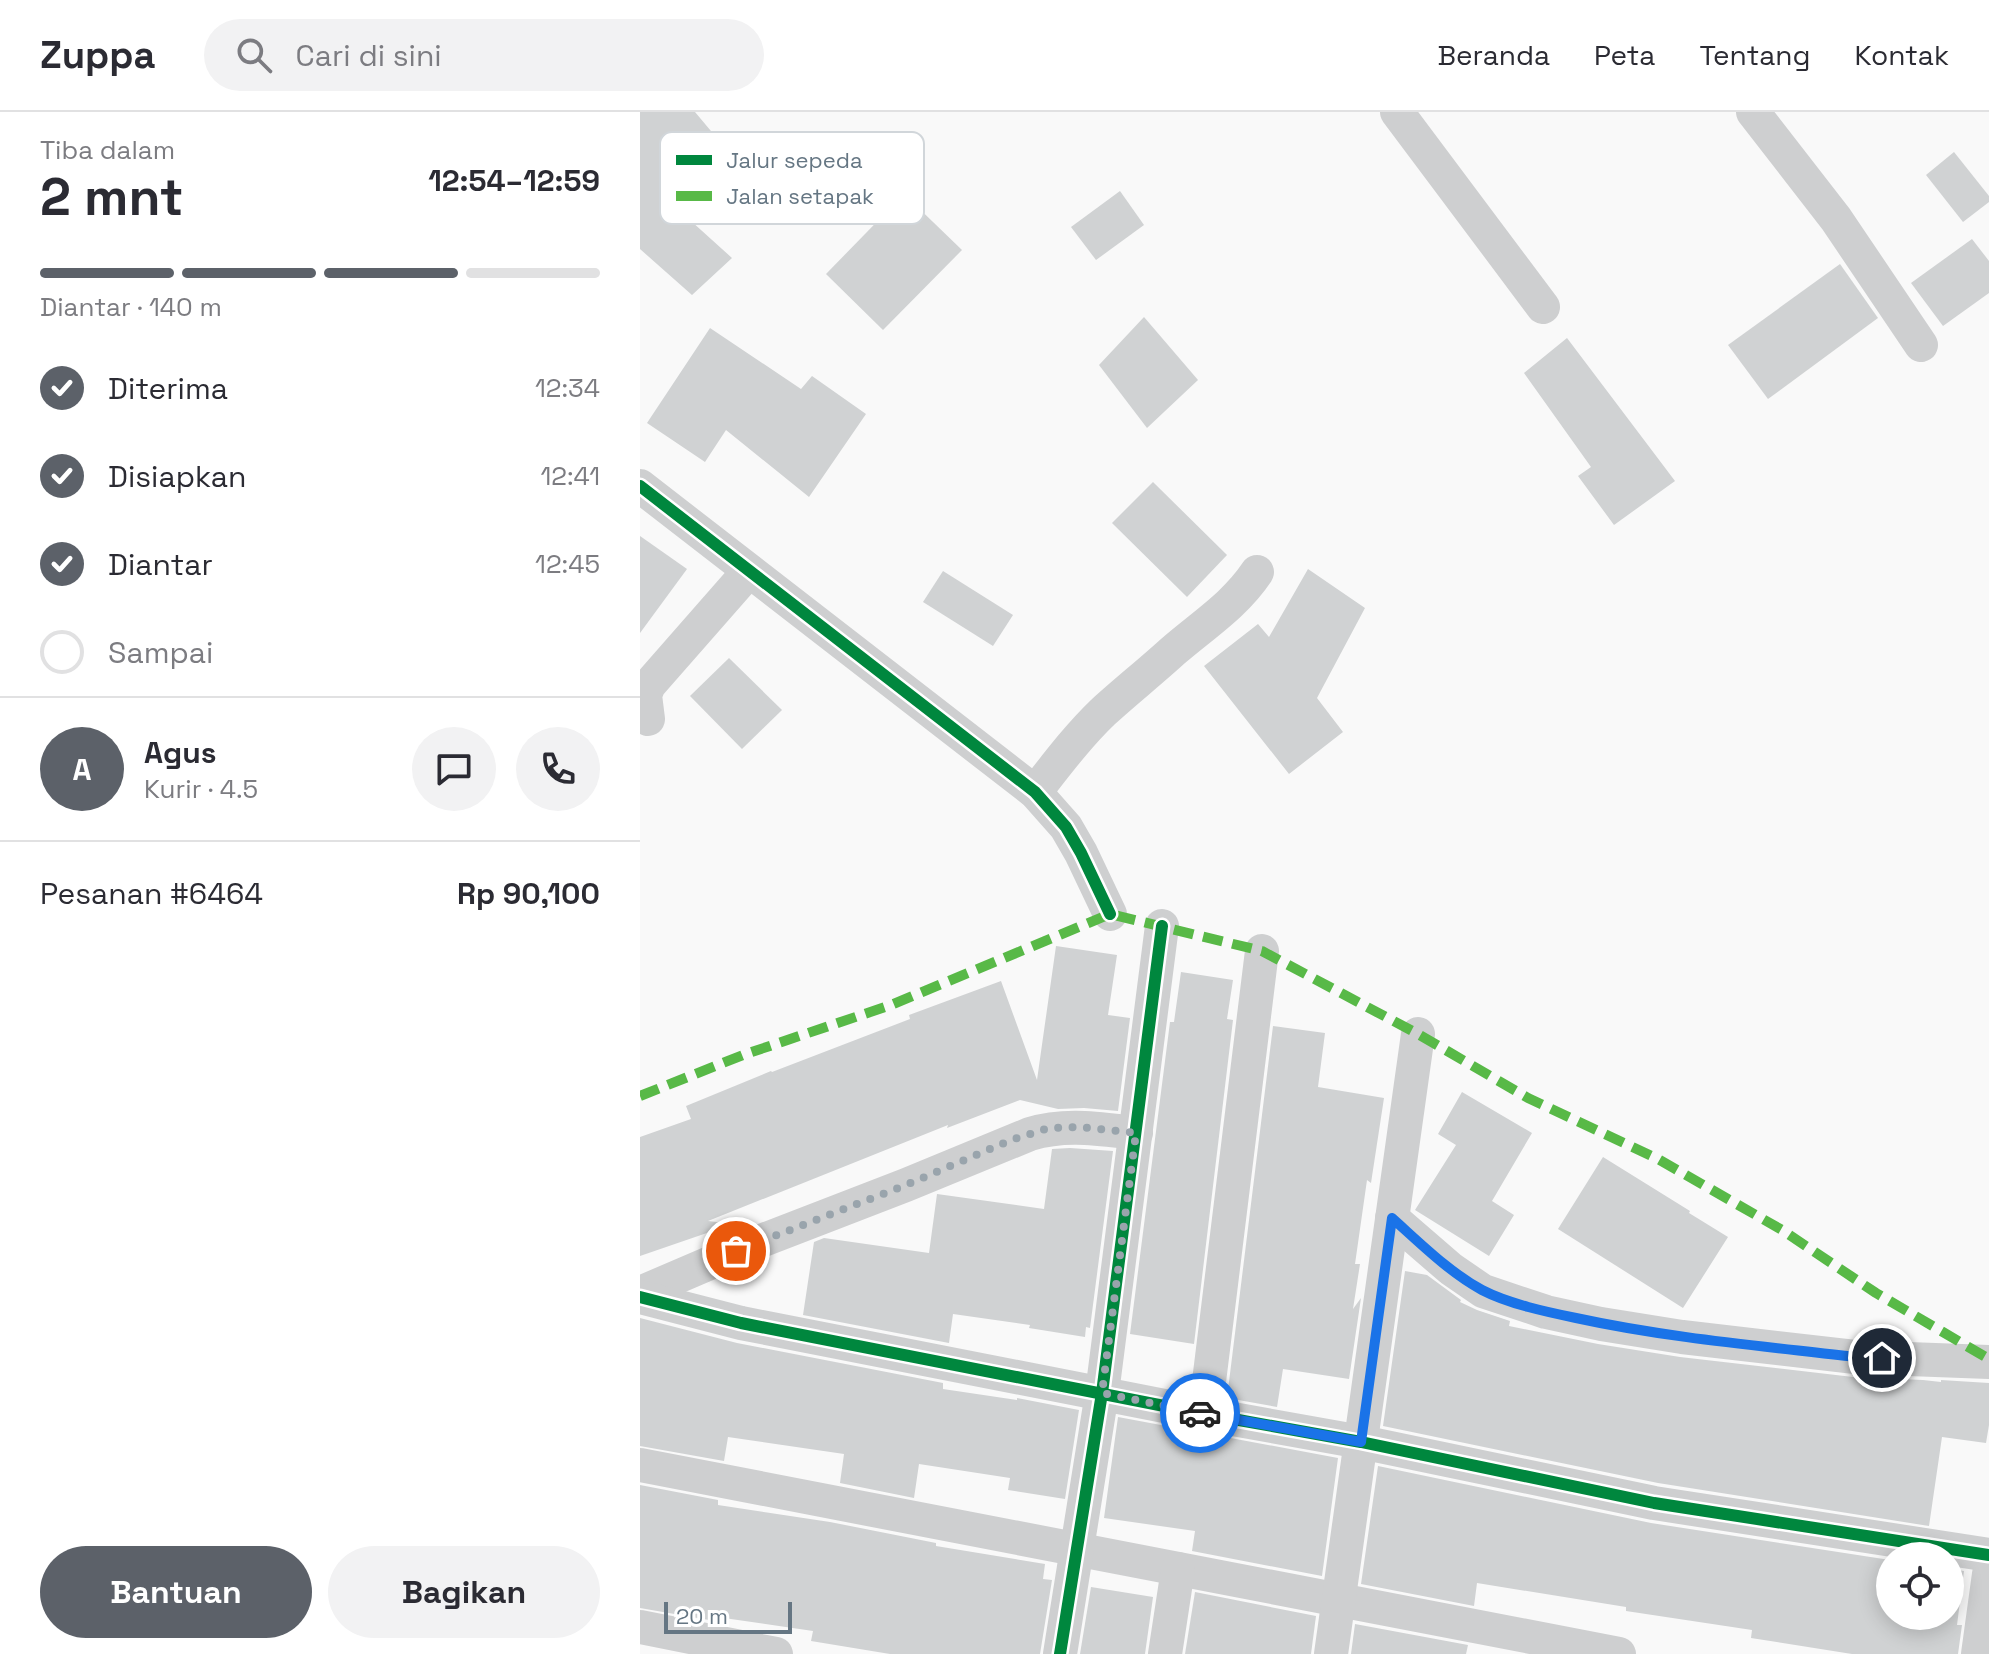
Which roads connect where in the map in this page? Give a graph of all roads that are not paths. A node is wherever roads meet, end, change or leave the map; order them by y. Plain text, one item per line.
1 (1397, 112) edge
2 (1753, 112) edge
3 (1543, 307) dead end
4 (1921, 345) dead end
5 (640, 486) edge
6 (749, 571) junction
7 (1257, 572) dead end
8 (648, 719) dead end
9 (1035, 792) junction
10 (1110, 914) dead end
11 (1162, 926) dead end
12 (1262, 951) dead end
13 (1418, 1034) dead end
14 (1136, 1133) junction
15 (1392, 1218) junction
16 (640, 1295) edge
17 (1989, 1362) edge
18 (1102, 1393) junction
19 (1205, 1414) junction
20 (1361, 1442) junction
21 (640, 1465) edge
22 (1076, 1548) junction
23 (1989, 1555) edge
24 (1178, 1569) junction
25 (1989, 1574) edge
26 (1339, 1600) junction
27 (640, 1627) edge
28 (1491, 1642) edge
29 (776, 1654) edge
30 (1060, 1654) edge
31 (1165, 1654) edge
32 (1331, 1654) edge
33 (1619, 1654) edge
34 (1978, 1654) edge

1 - 3 street
2 - 4 street
5 - 6 street
6 - 8 street
6 - 9 street
7 - 9 street
9 - 10 street
11 - 14 street
12 - 19 street
13 - 15 street
14 - 16 street
14 - 18 street
15 - 17 street
15 - 20 street
16 - 18 street
18 - 19 street
18 - 22 street
19 - 20 street
20 - 23 street
20 - 26 street
21 - 22 street
22 - 24 street
22 - 30 street
24 - 26 street
24 - 31 street
25 - 34 street
26 - 28 street
26 - 32 street
27 - 29 street
28 - 33 street

